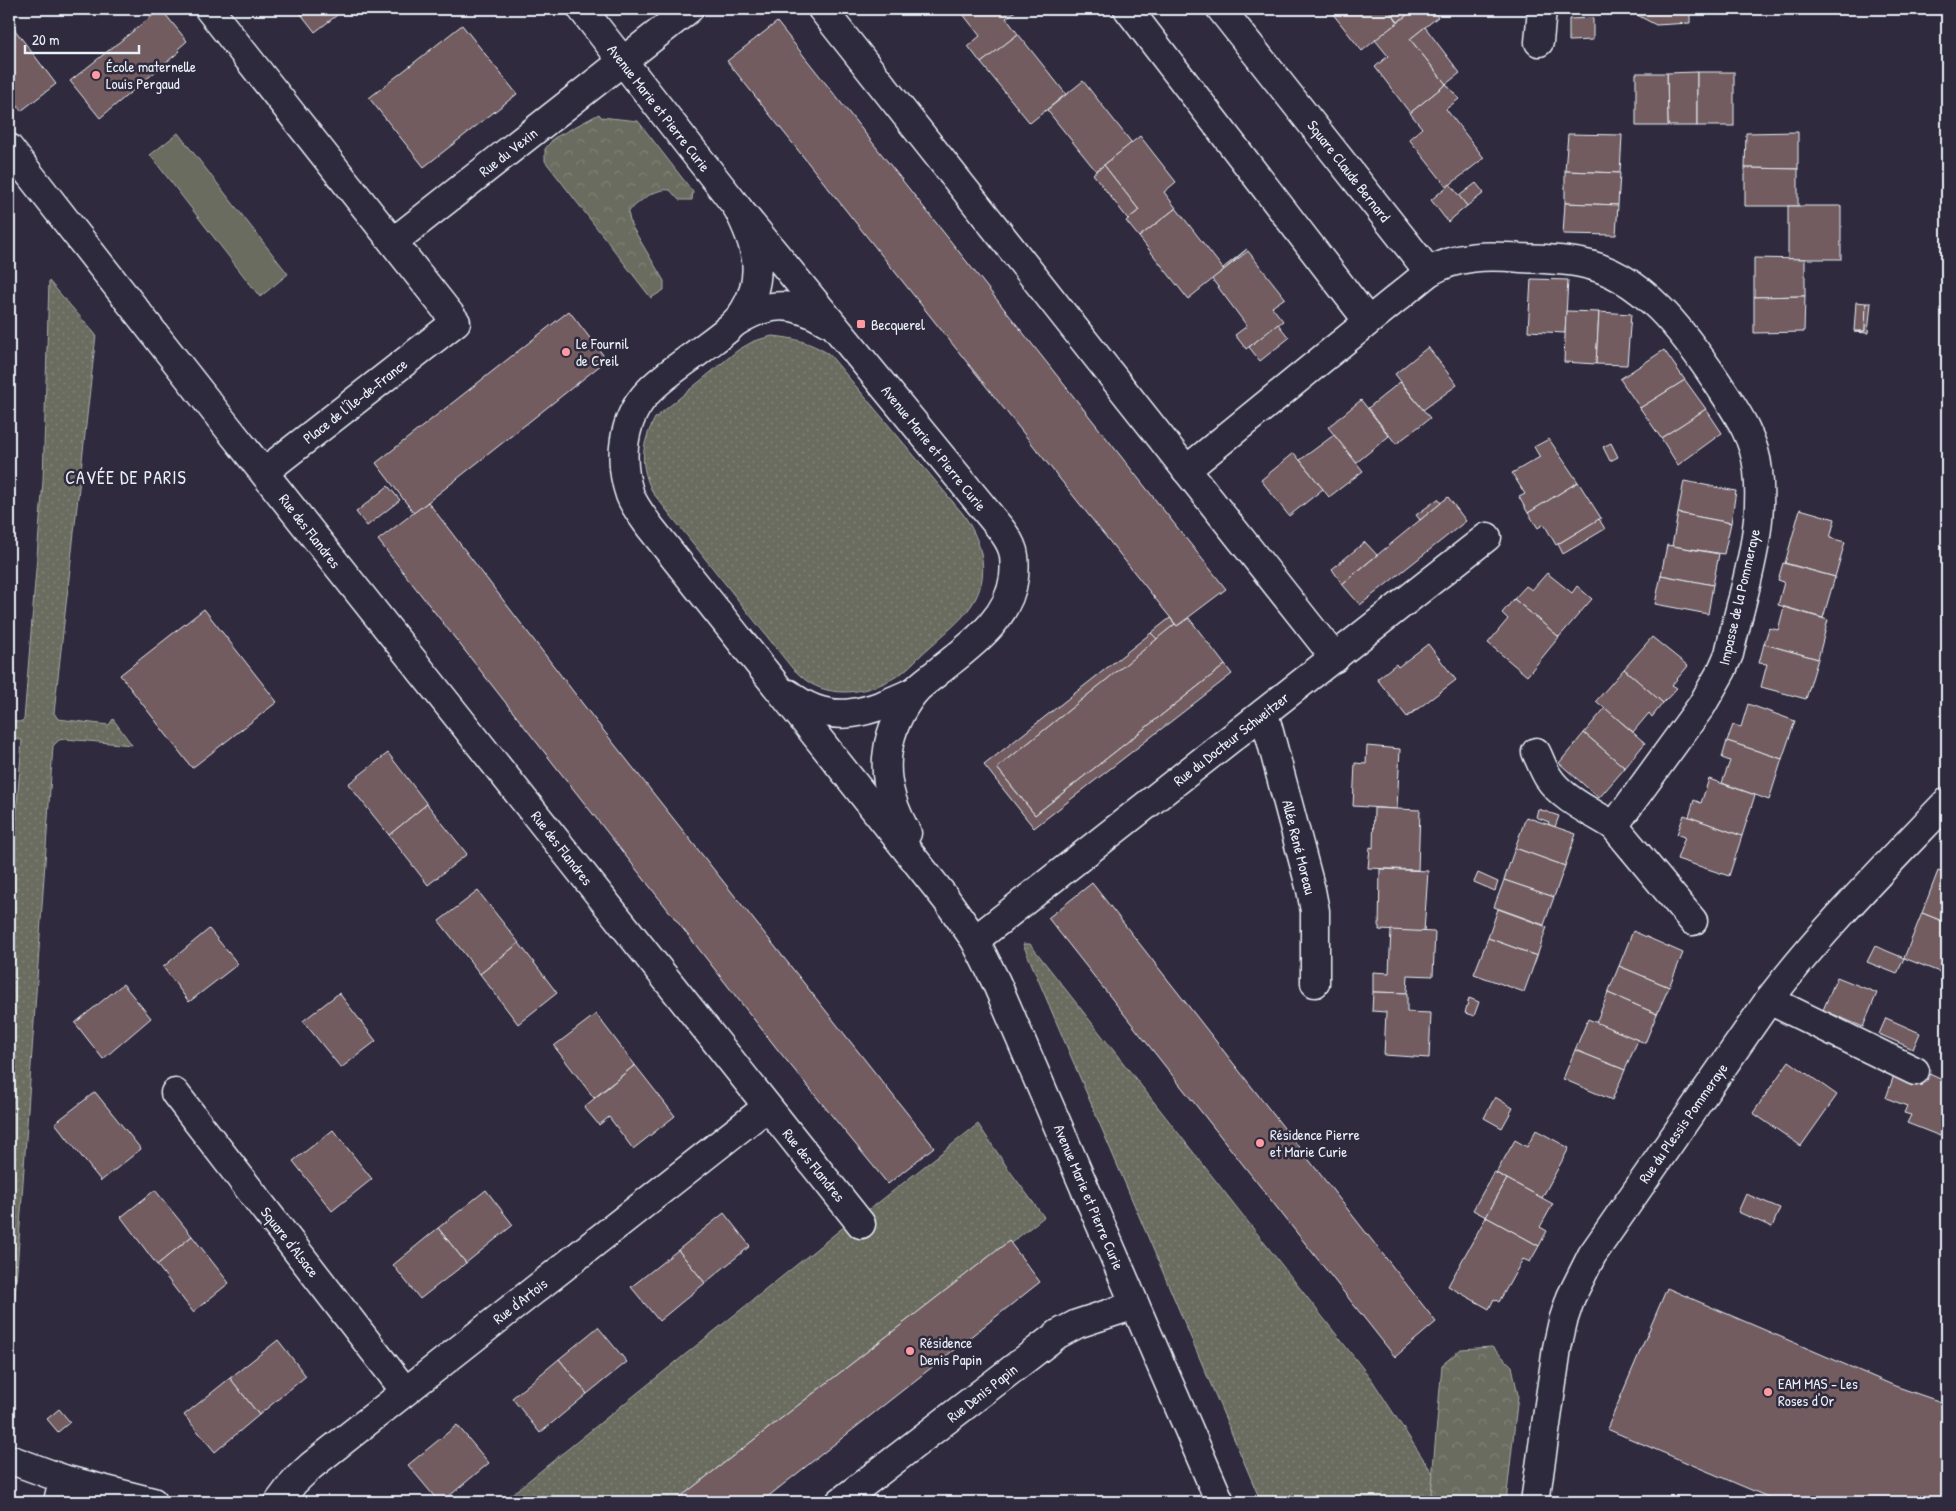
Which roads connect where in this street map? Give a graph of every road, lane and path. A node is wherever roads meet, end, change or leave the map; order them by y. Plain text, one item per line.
1 (209, 9) edge
2 (582, 9) edge
3 (689, 9) edge
4 (822, 9) edge
5 (1128, 9) edge
6 (1221, 9) edge
7 (1542, 9) edge
8 (1539, 42) dead end
9 (623, 61) junction
10 (9, 148) edge
11 (737, 208) junction
12 (393, 242) junction
13 (1429, 272) junction
14 (1368, 321) junction
15 (736, 322) junction
16 (836, 328) junction
17 (1186, 470) junction
18 (264, 472) junction
19 (1487, 537) dead end
20 (1335, 658) junction
21 (774, 682) junction
22 (915, 691) junction
23 (1264, 713) junction
24 (1536, 752) dead end
25 (1947, 802) edge
26 (1614, 826) junction
27 (946, 899) junction
28 (1693, 921) dead end
29 (975, 940) junction
30 (1314, 983) dead end
31 (1769, 1000) junction
32 (1915, 1071) dead end
33 (175, 1093) dead end
34 (768, 1107) junction
35 (861, 1224) dead end
36 (1135, 1305) junction
37 (405, 1391) junction
38 (9, 1459) edge
39 (61, 1491) edge
40 (153, 1502) edge
41 (279, 1502) edge
42 (840, 1502) edge
43 (1220, 1502) edge
44 (1535, 1502) edge

1 - 12 street, Place de l'Île-de-France
2 - 9 street, Avenue Marie et Pierre Curie
3 - 9 street, Rue du Vexin
4 - 17 street
5 - 14 street
6 - 13 street, Square Claude Bernard
7 - 8 street
9 - 11 street, Avenue Marie et Pierre Curie
9 - 12 street, Rue du Vexin
10 - 18 street
11 - 15 street, Avenue Marie et Pierre Curie
11 - 16 street, Avenue Marie et Pierre Curie
12 - 18 street, Place de l'Île-de-France
13 - 14 street
13 - 26 street, Impasse de la Pommeraye
14 - 17 street
15 - 16 street
15 - 21 street, Avenue Marie et Pierre Curie
16 - 22 street, Avenue Marie et Pierre Curie
17 - 20 street
18 - 34 street, Rue des Flandres
19 - 20 street, Rue du Docteur Schweitzer
20 - 23 street, Rue du Docteur Schweitzer
21 - 22 street, Avenue Marie et Pierre Curie
21 - 27 street, Avenue Marie et Pierre Curie
22 - 27 street, Avenue Marie et Pierre Curie
23 - 29 street, Rue du Docteur Schweitzer
23 - 30 street, Allée René Moreau
24 - 26 street
25 - 31 street, Rue du Plessis Pommeraye
26 - 28 street
27 - 29 street, Avenue Marie et Pierre Curie
29 - 36 street, Avenue Marie et Pierre Curie
31 - 32 street
31 - 44 street, Rue du Plessis Pommeraye
33 - 37 street, Square d'Alsace
34 - 35 street, Rue des Flandres
34 - 37 street, Rue d'Artois
36 - 42 street, Rue Denis Papin
36 - 43 street, Avenue Marie et Pierre Curie
37 - 41 street, Rue d'Artois
38 - 39 street
39 - 40 street

